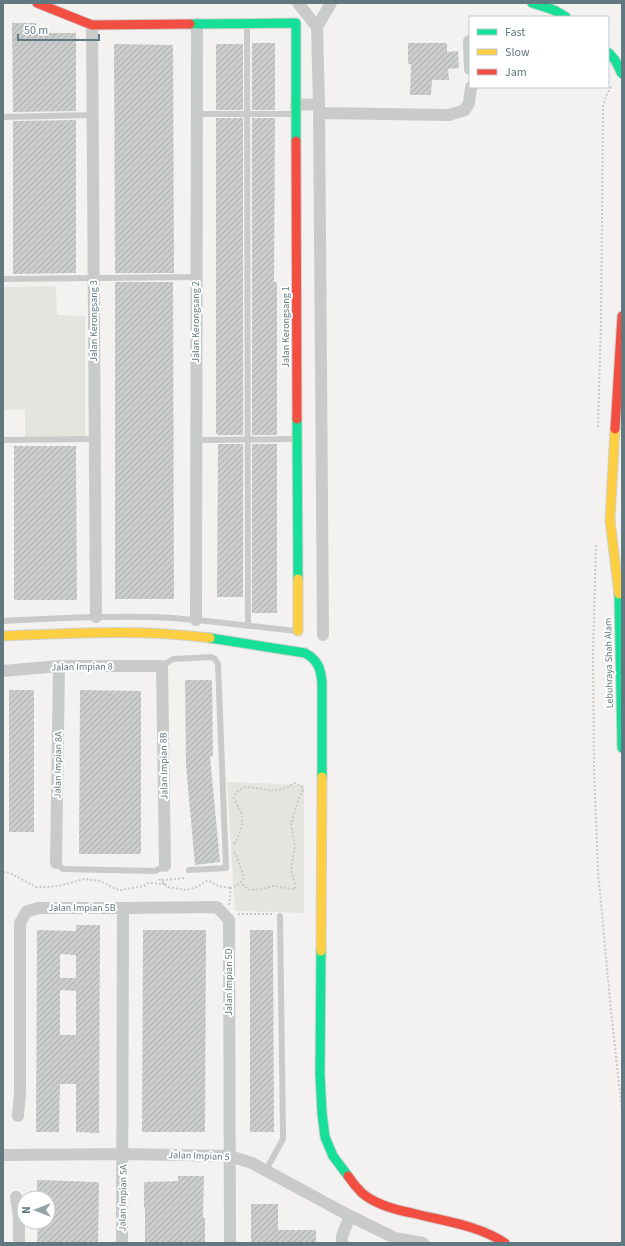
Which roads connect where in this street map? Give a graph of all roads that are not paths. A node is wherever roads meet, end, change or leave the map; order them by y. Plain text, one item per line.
1 (37, 3) edge
2 (298, 3) edge
3 (331, 3) edge
4 (532, 3) edge
5 (564, 16) edge
6 (247, 23) junction
7 (197, 24) junction
8 (92, 25) junction
9 (317, 27) junction
10 (609, 53) edge
11 (622, 74) edge
12 (471, 88) edge
13 (319, 108) junction
14 (296, 109) junction
15 (196, 114) junction
16 (247, 114) junction
17 (93, 115) junction
18 (3, 117) edge
19 (196, 277) junction
20 (94, 278) junction
21 (3, 279) edge
22 (622, 316) edge
23 (95, 439) junction
24 (297, 439) junction
25 (3, 440) edge
26 (196, 440) junction
27 (247, 440) junction
28 (622, 577) edge
29 (619, 594) junction
30 (96, 617) junction
31 (3, 620) edge
32 (196, 620) junction
33 (248, 626) junction
34 (298, 631) joint
35 (323, 635) dead end
36 (3, 636) edge
37 (59, 666) junction
38 (162, 666) junction
39 (3, 670) edge
40 (622, 748) edge
41 (56, 863) joint
42 (160, 869) joint
43 (189, 870) dead end
44 (123, 908) junction
45 (280, 916) road end
46 (18, 1116) dead end
47 (123, 1154) junction
48 (3, 1155) edge
49 (230, 1156) junction
50 (266, 1170) junction
51 (350, 1216) junction
52 (19, 1230) edge
53 (19, 1243) edge
54 (122, 1243) edge
55 (230, 1243) edge
56 (342, 1243) edge
57 (423, 1243) edge
58 (505, 1243) edge

1 - 8 main road
2 - 9 street
3 - 9 street
4 - 5 main road
6 - 7 main road
6 - 14 main road, Jalan Kerongsang 1
6 - 16 lane
7 - 8 main road
7 - 15 street, Jalan Kerongsang 2
8 - 17 street, Jalan Kerongsang 3
9 - 13 street
10 - 11 main road, bridge
12 - 13 street
13 - 14 street
13 - 35 street
14 - 16 lane
14 - 24 main road, Jalan Kerongsang 1
15 - 16 lane
15 - 19 street, Jalan Kerongsang 2
16 - 27 lane
17 - 18 lane
17 - 20 street, Jalan Kerongsang 3
19 - 20 lane
19 - 26 street, Jalan Kerongsang 2
20 - 21 lane
20 - 23 street, Jalan Kerongsang 3
22 - 29 main road
23 - 25 lane
23 - 30 street, Jalan Kerongsang 3
24 - 27 lane
24 - 34 main road, Jalan Kerongsang 1
26 - 27 lane
26 - 32 street, Jalan Kerongsang 2
27 - 33 lane
28 - 29 main road, Lebuhraya Shah Alam
29 - 40 main road, Lebuhraya Shah Alam
30 - 31 lane
30 - 32 lane
32 - 33 lane
33 - 34 lane
36 - 58 main road
37 - 38 street, Jalan Impian 8
37 - 39 street, Jalan Impian 8
37 - 41 street, Jalan Impian 8A
38 - 42 street, Jalan Impian 8B
38 - 43 lane
41 - 42 lane
44 - 46 street, Jalan Impian 5B
44 - 47 street, Jalan Impian 5B
44 - 49 street, Jalan Impian 5D
45 - 50 lane
47 - 48 street, Jalan Impian 5
47 - 49 street, Jalan Impian 5
47 - 54 street, Jalan Impian 5A
49 - 50 street, Jalan Impian 5
49 - 55 street, Jalan Impian 5D
50 - 51 street, Jalan Impian 5
51 - 56 street
51 - 57 street, Jalan Impian 5
52 - 53 street

